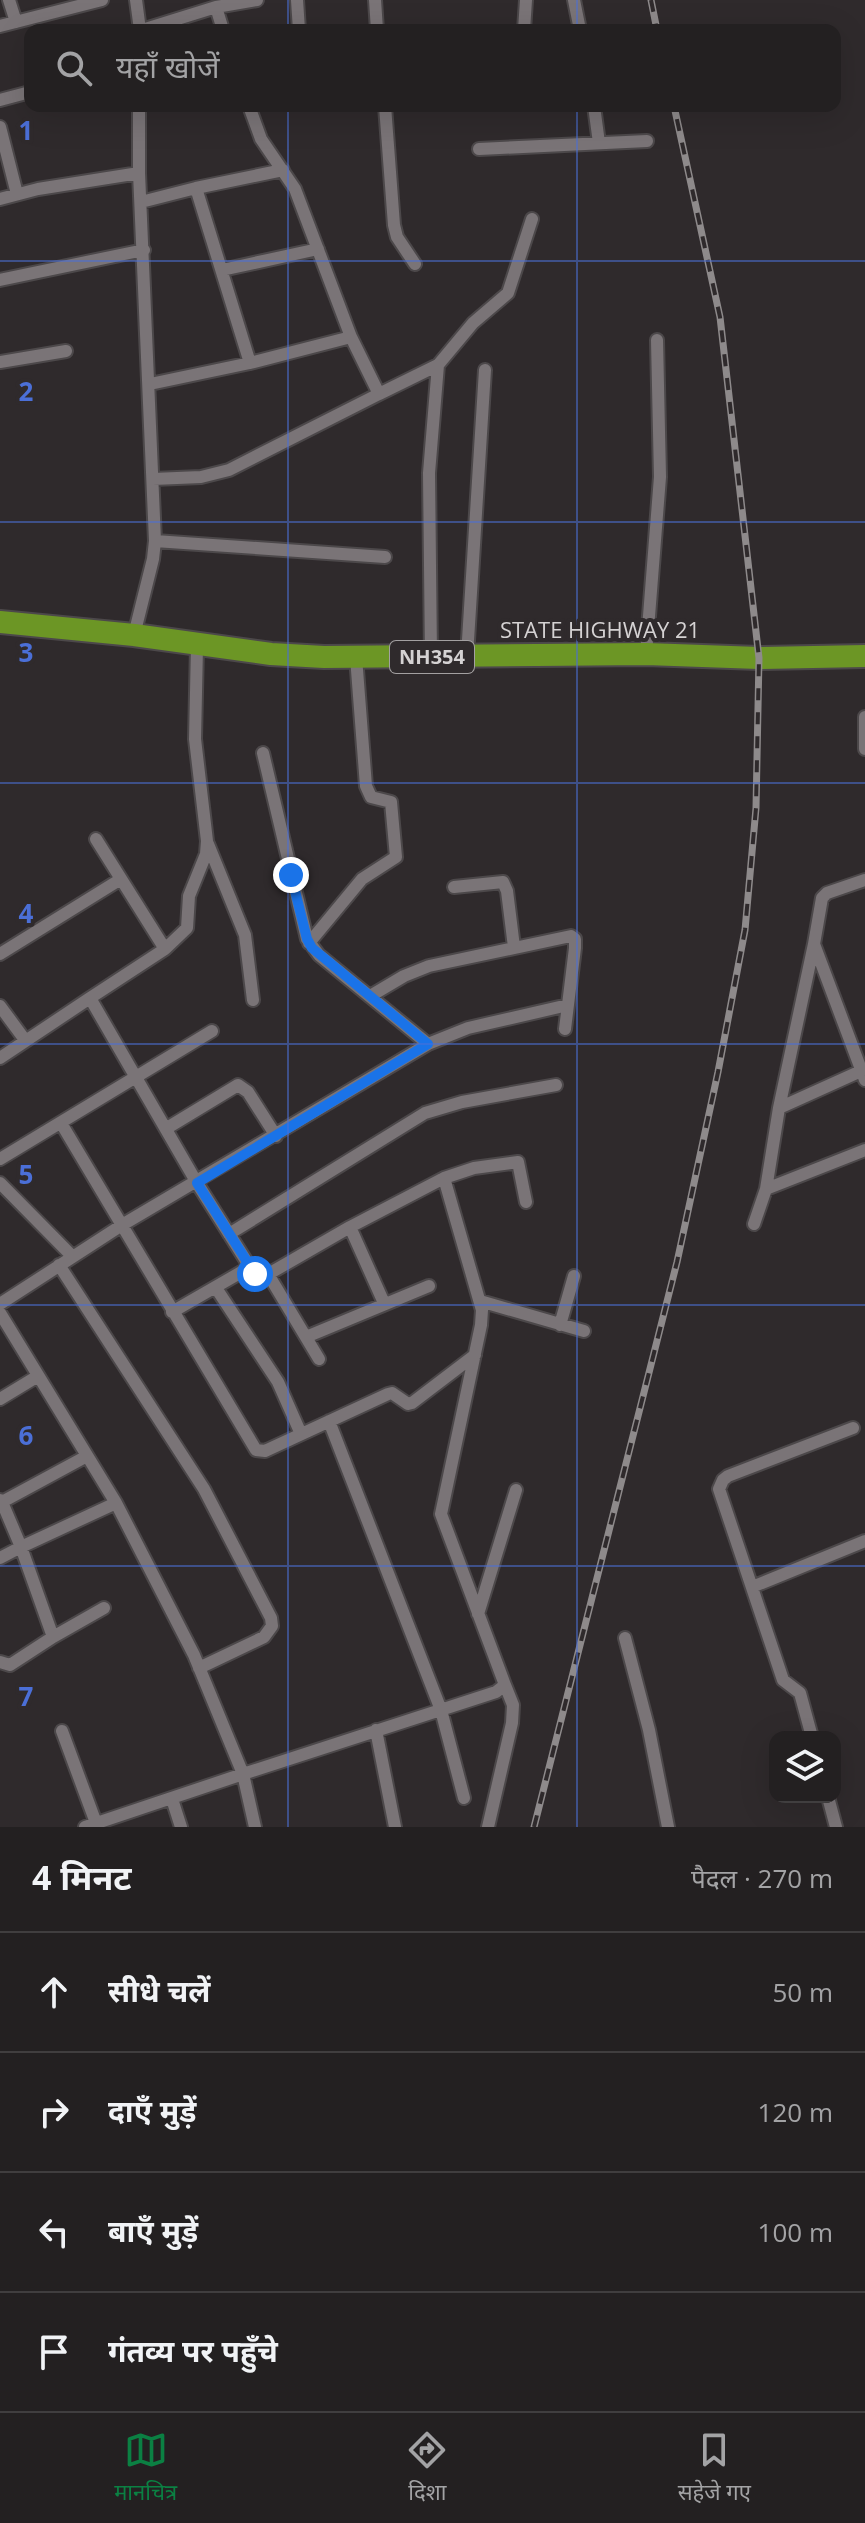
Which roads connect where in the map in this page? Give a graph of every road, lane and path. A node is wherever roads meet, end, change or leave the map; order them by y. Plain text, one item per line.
1 (9, 0) edge
2 (102, 0) edge
3 (136, 0) edge
4 (257, 0) edge
5 (297, 0) edge
6 (375, 0) edge
7 (526, 0) edge
8 (574, 0) edge
9 (216, 7) junction
10 (16, 22) junction
11 (140, 24) edge
12 (161, 24) edge
13 (221, 24) edge
14 (299, 24) edge
15 (377, 24) edge
16 (524, 24) edge
17 (579, 24) edge
18 (0, 26) edge
19 (24, 94) edge
20 (0, 100) edge
21 (139, 112) edge
22 (251, 112) edge
23 (385, 112) edge
24 (595, 112) edge
25 (0, 127) edge
26 (647, 141) dead end
27 (599, 143) junction
28 (479, 149) dead end
29 (283, 170) junction
30 (139, 173) junction
31 (196, 188) junction
32 (17, 194) junction
33 (0, 199) edge
34 (141, 202) junction
35 (532, 219) dead end
36 (318, 249) junction
37 (144, 250) junction
38 (415, 264) dead end
39 (222, 270) junction
40 (0, 280) edge
41 (351, 337) junction
42 (657, 340) dead end
43 (66, 351) dead end
44 (0, 362) edge
45 (250, 363) junction
46 (438, 365) junction
47 (485, 370) dead end
48 (150, 384) junction
49 (379, 394) junction
50 (153, 479) junction
51 (155, 541) junction
52 (385, 557) dead end
53 (0, 622) edge
54 (134, 635) junction
55 (197, 646) junction
56 (646, 654) junction
57 (467, 656) junction
58 (865, 656) edge
59 (356, 657) junction
60 (431, 657) junction
61 (865, 717) edge
62 (865, 749) edge
63 (263, 753) dead end
64 (96, 839) dead end
65 (207, 841) junction
66 (121, 879) junction
67 (865, 880) edge
68 (454, 887) dead end
69 (309, 943) junction
70 (814, 944) junction
71 (514, 947) junction
72 (165, 949) junction
73 (0, 954) edge
74 (372, 995) junction
75 (90, 998) junction
76 (253, 1000) dead end
77 (568, 1005) junction
78 (0, 1006) edge
79 (565, 1029) dead end
80 (212, 1031) dead end
81 (25, 1040) junction
82 (428, 1044) junction
83 (0, 1058) edge
84 (138, 1076) junction
85 (863, 1076) edge
86 (556, 1085) dead end
87 (779, 1108) junction
88 (61, 1123) junction
89 (167, 1128) junction
90 (276, 1136) junction
91 (865, 1150) edge
92 (0, 1159) edge
93 (444, 1178) junction
94 (0, 1183) edge
95 (197, 1183) junction
96 (766, 1189) junction
97 (526, 1202) dead end
98 (754, 1224) dead end
99 (122, 1225) junction
100 (350, 1227) junction
101 (229, 1234) junction
102 (72, 1256) junction
103 (59, 1265) junction
104 (250, 1267) junction
105 (268, 1274) junction
106 (574, 1276) dead end
107 (429, 1286) dead end
108 (216, 1288) junction
109 (480, 1301) junction
110 (384, 1303) junction
111 (0, 1304) edge
112 (172, 1312) junction
113 (0, 1313) edge
114 (560, 1325) junction
115 (584, 1331) dead end
116 (12, 1332) junction
117 (306, 1337) junction
118 (0, 1339) edge
119 (475, 1355) junction
120 (319, 1359) dead end
121 (38, 1376) junction
122 (0, 1399) edge
123 (329, 1421) junction
124 (853, 1428) dead end
125 (301, 1434) junction
126 (87, 1456) junction
127 (516, 1490) dead end
128 (1, 1501) edge
129 (116, 1503) junction
130 (865, 1541) edge
131 (21, 1547) junction
132 (0, 1558) edge
133 (752, 1587) junction
134 (104, 1608) dead end
135 (478, 1614) junction
136 (53, 1637) junction
137 (625, 1638) dead end
138 (0, 1662) edge
139 (199, 1668) junction
140 (505, 1685) junction
141 (441, 1710) junction
142 (376, 1730) junction
143 (62, 1731) dead end
144 (810, 1731) edge
145 (243, 1774) junction
146 (464, 1798) dead end
147 (172, 1799) junction
148 (830, 1803) edge
149 (90, 1825) edge
150 (181, 1827) edge
151 (255, 1827) edge
152 (395, 1827) edge
153 (488, 1827) edge
154 (668, 1827) edge
155 (836, 1827) edge

1 - 10 street
2 - 10 street
3 - 11 street
4 - 9 street
5 - 14 street
6 - 15 street
7 - 16 street
8 - 17 street
9 - 12 street
9 - 13 street
10 - 18 street
19 - 20 street
21 - 30 street
22 - 29 street
23 - 38 street
24 - 27 street
25 - 32 street
26 - 27 street
27 - 28 street
29 - 31 street
29 - 36 street
30 - 32 street
30 - 34 street
31 - 34 street
31 - 39 street
32 - 33 street
34 - 37 street
35 - 46 street
36 - 39 street
36 - 41 street
37 - 40 street
37 - 48 street
39 - 45 street
41 - 45 street
41 - 49 street
42 - 56 street
43 - 44 street
45 - 48 street
46 - 49 street
46 - 60 street
47 - 57 street
48 - 50 street
49 - 50 street
50 - 51 street
51 - 52 street
51 - 54 street
53 - 54 highway, STATE HIGHWAY 21 / NH354
54 - 55 highway, STATE HIGHWAY 21 / NH354
55 - 59 highway, STATE HIGHWAY 21 / NH354
55 - 65 street
56 - 57 highway, STATE HIGHWAY 21 / NH354
56 - 58 highway, STATE HIGHWAY 21 / NH354
57 - 60 highway, STATE HIGHWAY 21 / NH354
59 - 60 highway, STATE HIGHWAY 21 / NH354
59 - 69 street
61 - 62 street
63 - 69 street
64 - 66 street
65 - 72 street
65 - 76 street
66 - 72 street
66 - 73 street
67 - 70 street
68 - 71 street
69 - 74 street
70 - 85 street
70 - 87 street
71 - 74 street
71 - 77 street
72 - 75 street
74 - 82 street
75 - 81 street
75 - 84 street
77 - 79 street
77 - 82 street
78 - 81 street
80 - 84 street
81 - 83 street
82 - 90 street
84 - 88 street
84 - 89 street
85 - 87 street
86 - 101 street
87 - 96 street
88 - 92 street
88 - 99 street
89 - 90 street
89 - 95 street
90 - 95 street
91 - 96 street
93 - 97 street
93 - 100 street
93 - 109 street
94 - 102 street
95 - 99 street
95 - 101 street
96 - 98 street
99 - 102 street
99 - 112 street
100 - 105 street
100 - 110 street
101 - 104 street
102 - 103 street
103 - 111 street
103 - 139 street
104 - 105 street
104 - 108 street
105 - 117 street
106 - 114 street
107 - 110 street
108 - 112 street
108 - 125 street
109 - 114 street
109 - 119 street
110 - 117 street
112 - 125 street
113 - 116 street
114 - 115 street
116 - 118 street
116 - 121 street
117 - 120 street
119 - 123 street
119 - 135 street
121 - 122 street
121 - 126 street
123 - 125 street
123 - 141 street
124 - 133 street
126 - 128 street
126 - 129 street
127 - 135 street
128 - 131 street
129 - 131 street
129 - 139 street
130 - 133 street
131 - 132 street
131 - 136 street
133 - 144 street
134 - 136 street
135 - 140 street
136 - 138 street
137 - 154 street
139 - 145 street
140 - 141 street
140 - 153 street
141 - 142 street
141 - 146 street
142 - 145 street
142 - 152 street
143 - 149 street
145 - 147 street
145 - 151 street
147 - 149 street
147 - 150 street
148 - 155 street

